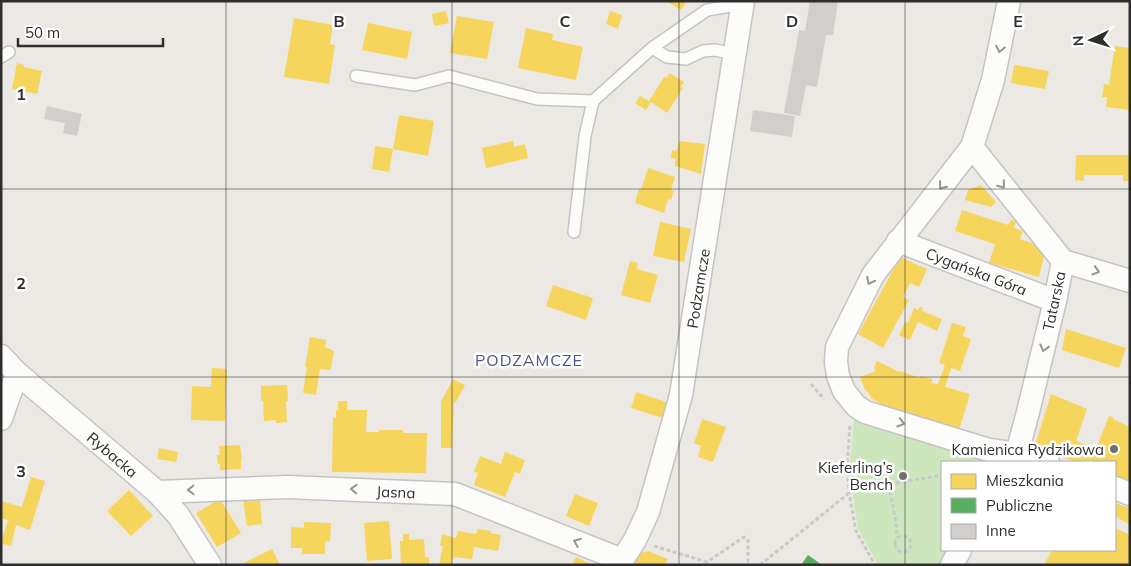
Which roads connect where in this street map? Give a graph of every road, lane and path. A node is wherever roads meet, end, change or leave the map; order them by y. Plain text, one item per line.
1 (1009, 1) edge
2 (743, 2) edge
3 (652, 48) junction
4 (734, 54) junction
5 (356, 76) dead end
6 (593, 101) junction
7 (972, 147) junction
8 (574, 232) dead end
9 (898, 241) junction
10 (1063, 261) junction
11 (1130, 281) edge
12 (1056, 300) junction
13 (1, 356) edge
14 (17, 373) junction
15 (856, 406) junction
16 (1, 420) edge
17 (1013, 458) edge
18 (1046, 461) edge
19 (941, 475) edge
20 (889, 485) junction
21 (1116, 488) edge
22 (157, 492) junction
23 (849, 493) junction
24 (1130, 494) edge
25 (897, 538) junction
26 (653, 546) dead end
27 (959, 551) edge
28 (621, 562) edge
29 (210, 565) edge
30 (748, 565) edge
31 (760, 565) edge
32 (875, 565) edge
33 (952, 565) edge

1 -> 7 street
2 - 3 lane
2 - 4 street, Podzamcze
3 - 4 lane
3 - 6 lane
4 - 28 street, Podzamcze
5 - 6 lane
6 - 8 lane
7 -> 9 street
7 -> 10 street, Tatarska
9 - 12 street, Cygańska Góra
9 -> 15 street
10 -> 11 street
10 - 12 street, Tatarska
12 -> 17 street, Tatarska
13 - 14 street, Rybacka
14 - 16 street
14 - 22 street, Rybacka
15 -> 17 street
15 - 23 path
17 - 18 street
19 - 20 path
20 - 23 path
20 - 25 path
21 - 24 street
28 -> 22 street, Jasna
22 - 29 street, Rybacka
23 - 31 path
23 - 32 path
25 - 25 path
26 - 30 path
27 - 33 street

